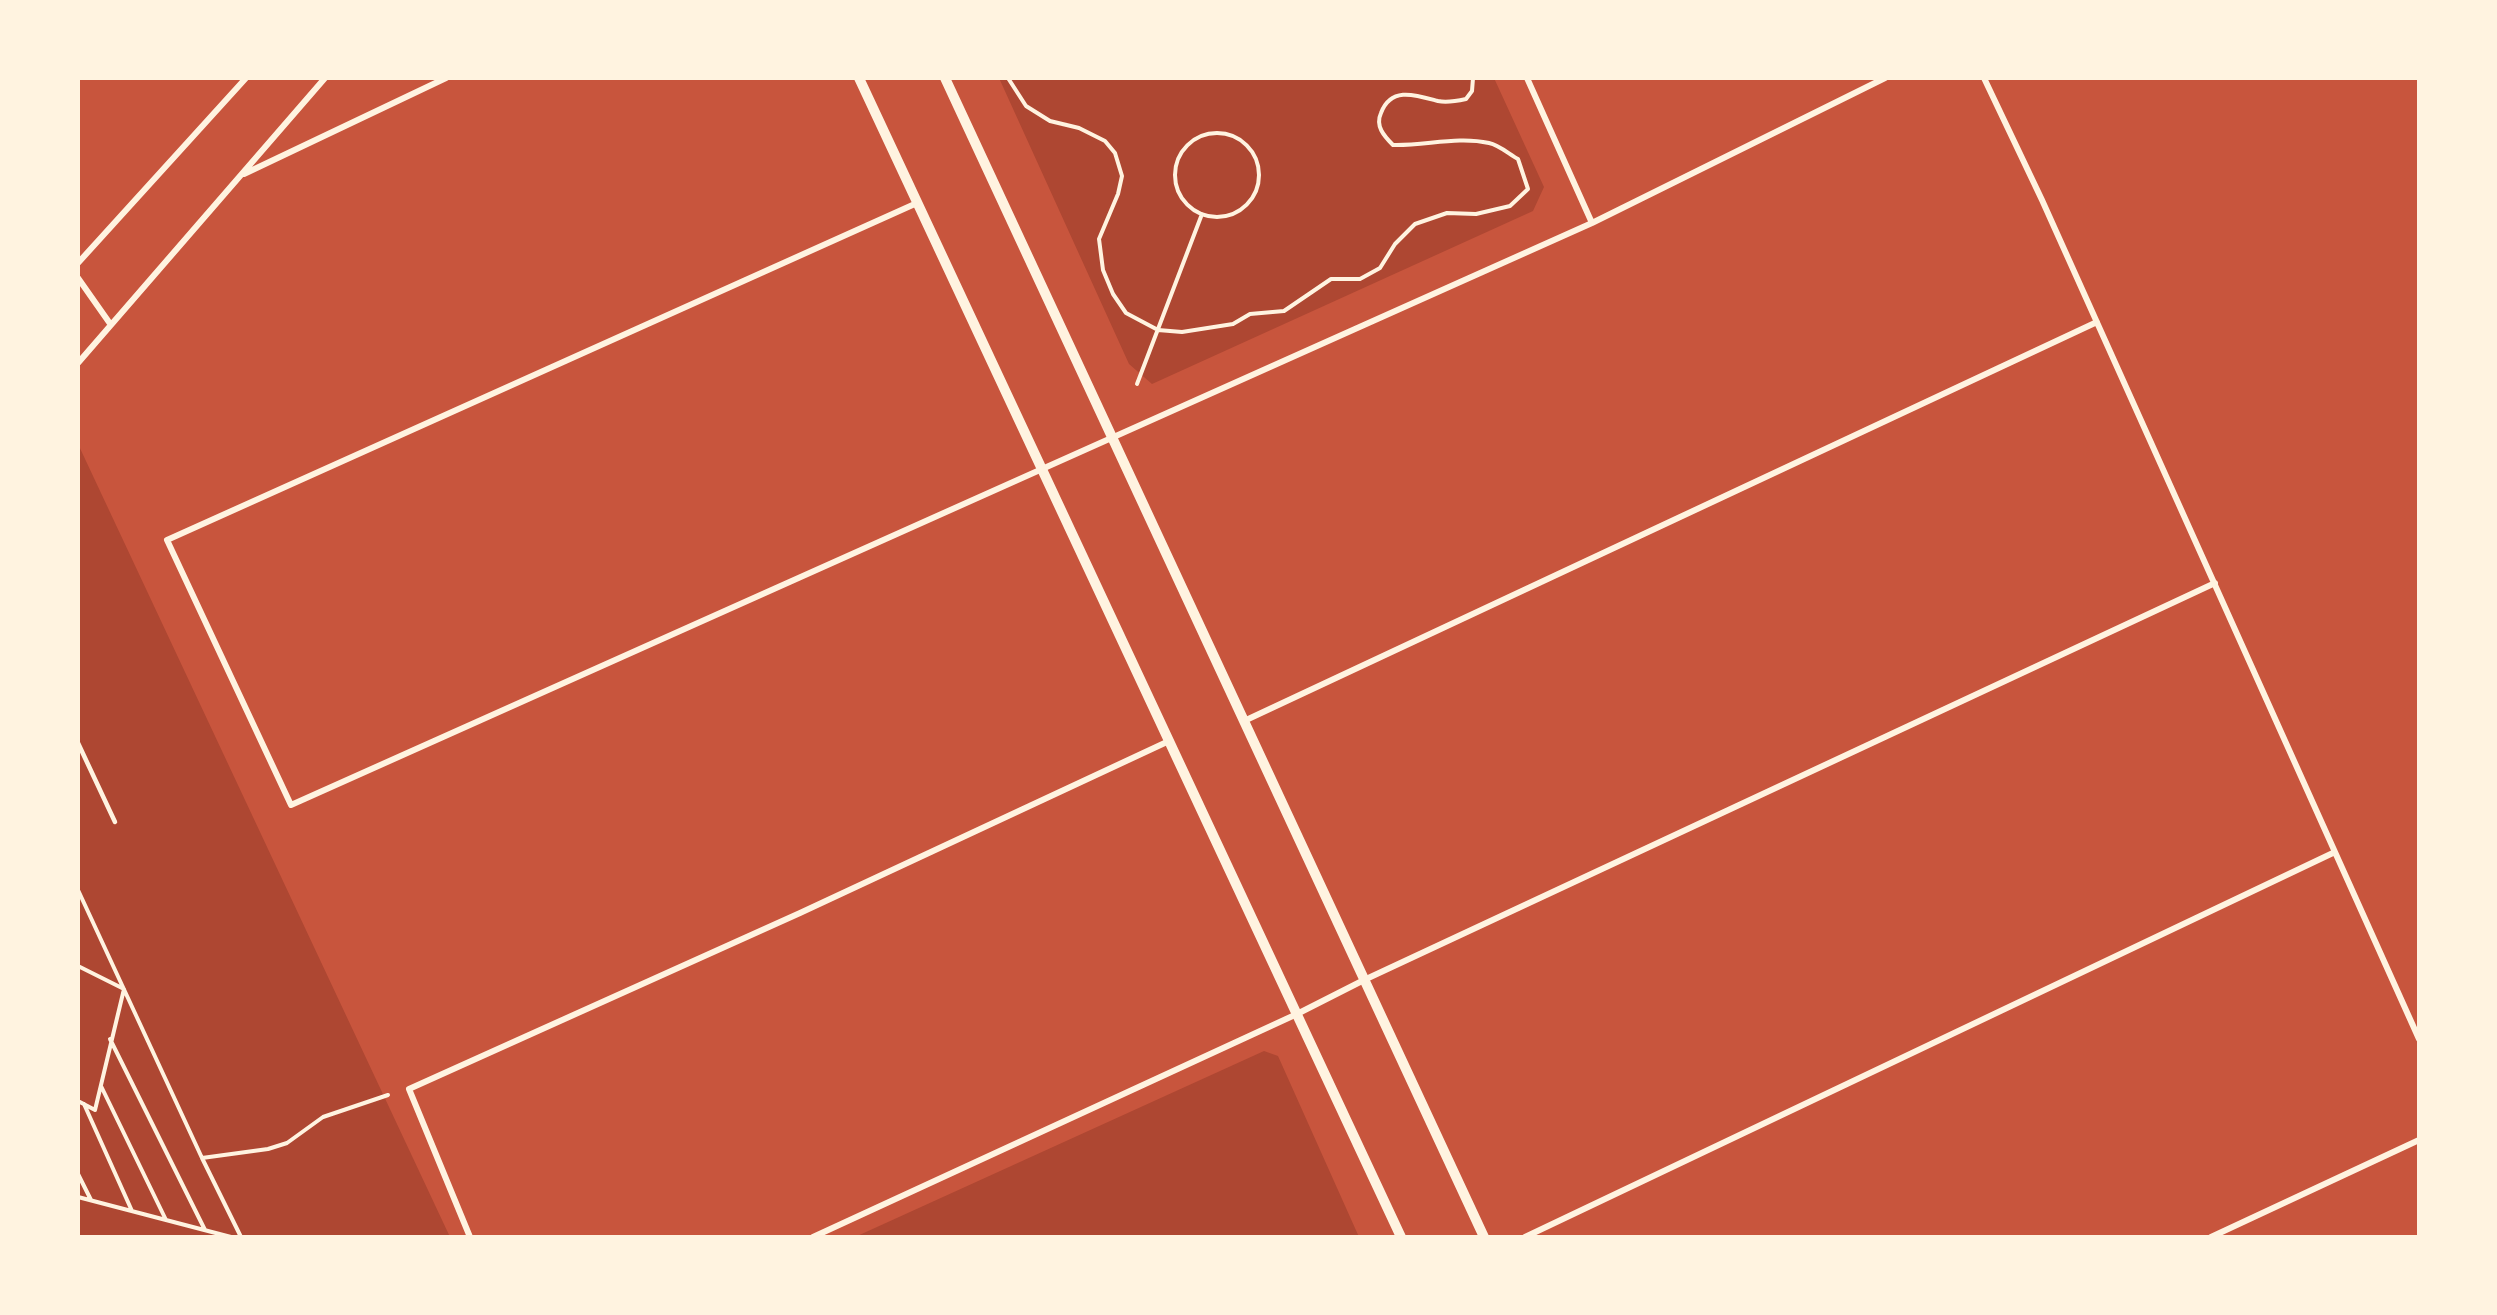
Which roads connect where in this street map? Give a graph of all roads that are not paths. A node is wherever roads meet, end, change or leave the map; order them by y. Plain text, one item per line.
1 (246, 78) edge
2 (325, 78) edge
3 (446, 78) edge
4 (859, 78) edge
5 (945, 78) edge
6 (1527, 78) edge
7 (1886, 78) edge
8 (1984, 78) edge
9 (241, 175) junction
10 (917, 203) junction
11 (1592, 223) junction
12 (78, 264) edge
13 (78, 278) edge
14 (2097, 322) junction
15 (111, 325) junction
16 (78, 363) edge
17 (1112, 438) junction
18 (1042, 469) junction
19 (2214, 583) junction
20 (1244, 720) junction
21 (1169, 741) junction
22 (78, 743) edge
23 (115, 822) dead end
24 (2335, 852) junction
25 (1365, 980) junction
26 (1297, 1014) junction
27 (2419, 1039) edge
28 (2419, 1140) edge
29 (470, 1237) edge
30 (813, 1237) edge
31 (1401, 1237) edge
32 (1484, 1237) edge
33 (1525, 1237) edge
34 (2211, 1237) edge

1 - 12 street
2 - 9 street
3 - 9 street
4 - 10 street
5 - 17 street
6 - 11 street
7 - 11 street
8 - 14 street
9 - 15 street
10 - 18 street
10 - 18 street
11 - 17 street
13 - 15 street
14 - 19 street
14 - 20 street
15 - 16 street
17 - 18 street
17 - 20 street
18 - 21 street
19 - 24 street
19 - 25 street
20 - 25 street
21 - 26 street
21 - 29 street
22 - 23 lane
24 - 27 street
24 - 33 street
25 - 26 street
25 - 32 street
26 - 30 street
26 - 31 street
28 - 34 street

